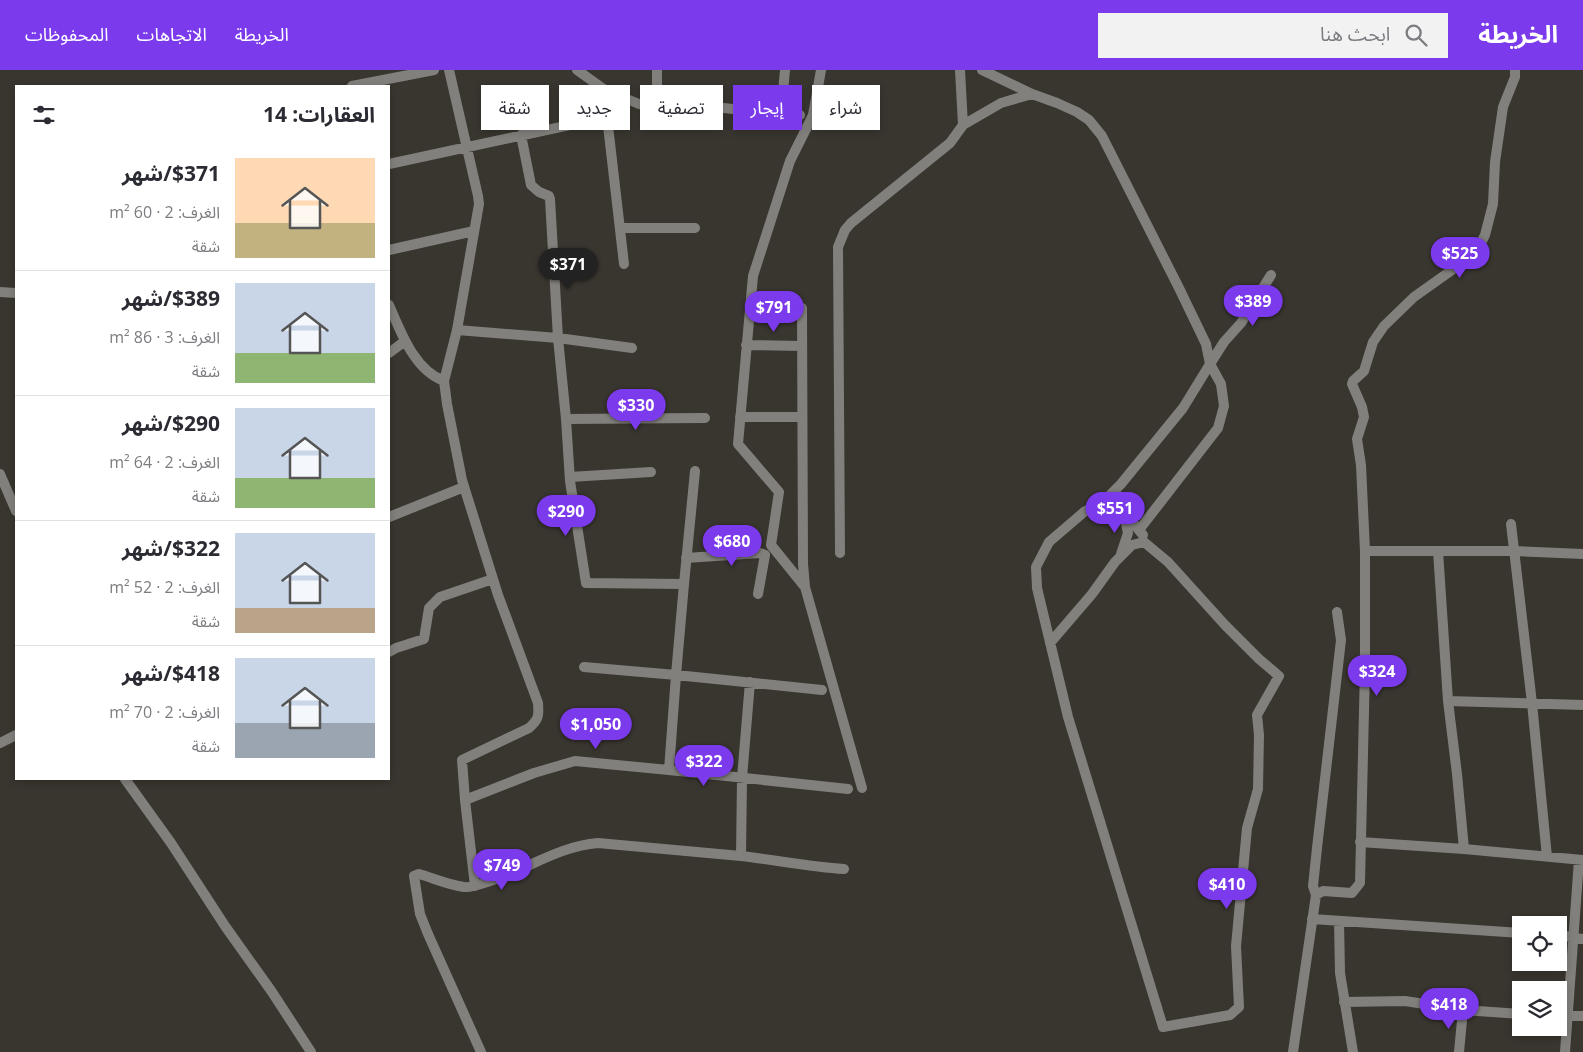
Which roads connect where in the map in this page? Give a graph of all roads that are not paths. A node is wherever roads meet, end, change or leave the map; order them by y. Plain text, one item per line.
1 (434, 70) edge
2 (449, 70) edge
3 (657, 70) edge
4 (785, 70) edge
5 (821, 70) edge
6 (960, 70) edge
7 (982, 70) edge
8 (1515, 70) edge
9 (580, 71) edge
10 (357, 85) edge
11 (598, 85) edge
12 (657, 85) edge
13 (784, 85) edge
14 (1032, 94) junction
15 (963, 125) junction
16 (559, 127) edge
17 (609, 130) edge
18 (521, 135) junction
19 (466, 148) junction
20 (390, 164) edge
21 (620, 228) junction
22 (695, 228) dead end
23 (474, 231) junction
24 (390, 250) edge
25 (624, 264) dead end
26 (1271, 275) dead end
27 (0, 292) edge
28 (15, 293) edge
29 (390, 307) edge
30 (750, 309) junction
31 (457, 330) junction
32 (558, 338) junction
33 (405, 341) junction
34 (746, 345) junction
35 (802, 346) junction
36 (632, 348) dead end
37 (390, 352) edge
38 (1210, 364) junction
39 (444, 381) junction
40 (740, 417) junction
41 (706, 418) dead end
42 (802, 418) junction
43 (566, 419) junction
44 (695, 471) dead end
45 (651, 472) dead end
46 (0, 474) edge
47 (570, 476) junction
48 (464, 487) junction
49 (1115, 490) junction
50 (1096, 506) junction
51 (15, 509) edge
52 (1123, 511) junction
53 (390, 517) edge
54 (1511, 524) dead end
55 (1139, 530) junction
56 (1148, 546) junction
57 (1365, 551) junction
58 (1438, 551) junction
59 (1514, 551) junction
60 (840, 553) dead end
61 (1583, 554) edge
62 (1120, 557) junction
63 (686, 558) junction
64 (493, 579) junction
65 (684, 584) junction
66 (805, 587) junction
67 (758, 594) dead end
68 (1337, 612) dead end
69 (1050, 643) junction
70 (390, 651) edge
71 (584, 667) dead end
72 (676, 675) junction
73 (750, 682) junction
74 (822, 690) dead end
75 (1448, 701) junction
76 (1532, 703) junction
77 (1583, 705) edge
78 (15, 736) edge
79 (0, 743) edge
80 (669, 770) junction
81 (742, 778) junction
82 (125, 780) edge
83 (862, 788) dead end
84 (848, 789) dead end
85 (465, 800) junction
86 (1360, 842) junction
87 (1464, 849) junction
88 (741, 856) junction
89 (1546, 857) junction
90 (1581, 860) edge
91 (844, 869) dead end
92 (475, 886) junction
93 (1316, 895) junction
94 (1312, 919) junction
95 (1339, 921) junction
96 (1512, 932) edge
97 (1578, 938) edge
98 (1567, 995) edge
99 (1344, 1002) junction
100 (1463, 1010) junction
101 (1512, 1013) edge
102 (1567, 1016) edge
103 (1583, 1016) edge
104 (1564, 1036) edge
105 (311, 1052) edge
106 (481, 1052) edge
107 (1293, 1052) edge
108 (1353, 1052) edge
109 (1459, 1052) edge
110 (1565, 1052) edge

1 - 10 street
2 - 19 street
3 - 12 street
4 - 13 street
5 - 30 street
6 - 15 street
7 - 14 street
8 - 57 street
9 - 11 street
14 - 15 street
14 - 38 street
15 - 60 street
16 - 18 street
17 - 21 street
18 - 19 street
18 - 32 street
19 - 20 street
19 - 23 street
21 - 22 street
21 - 25 street
23 - 24 street
23 - 31 street
26 - 38 street
27 - 28 street
29 - 33 street
30 - 34 street
30 - 35 street
31 - 32 street
31 - 39 street
32 - 36 street
32 - 43 street
33 - 37 street
33 - 39 street
34 - 35 street
34 - 40 street
35 - 42 street
38 - 49 street
38 - 55 street
39 - 48 street
40 - 42 street
40 - 66 street
41 - 43 street
42 - 66 street
43 - 47 street
44 - 63 street
45 - 47 street
46 - 51 street
47 - 65 street
48 - 53 street
48 - 64 street
49 - 50 street
49 - 52 street
50 - 52 street
50 - 69 street
52 - 55 street
52 - 62 street
54 - 59 street
55 - 56 street
56 - 62 street
56 - 69 street
57 - 58 street
57 - 86 street
58 - 59 street
58 - 75 street
59 - 61 street
59 - 76 street
62 - 69 street
63 - 65 street
63 - 67 street
64 - 70 street
64 - 85 street
65 - 72 street
66 - 83 street
68 - 93 street
71 - 72 street
72 - 73 street
72 - 80 street
73 - 74 street
73 - 81 street
75 - 76 street
75 - 87 street
76 - 77 street
76 - 89 street
78 - 79 street
80 - 81 street
80 - 85 street
81 - 84 street
81 - 88 street
82 - 105 street
85 - 92 street
86 - 87 street
86 - 93 street
87 - 89 street
88 - 91 street
88 - 92 street
89 - 90 street
90 - 97 street
92 - 106 street
93 - 94 street
94 - 95 street
94 - 107 street
95 - 96 street
95 - 99 street
97 - 98 street
99 - 100 street
99 - 108 street
100 - 101 street
100 - 109 street
102 - 103 street
104 - 110 street

